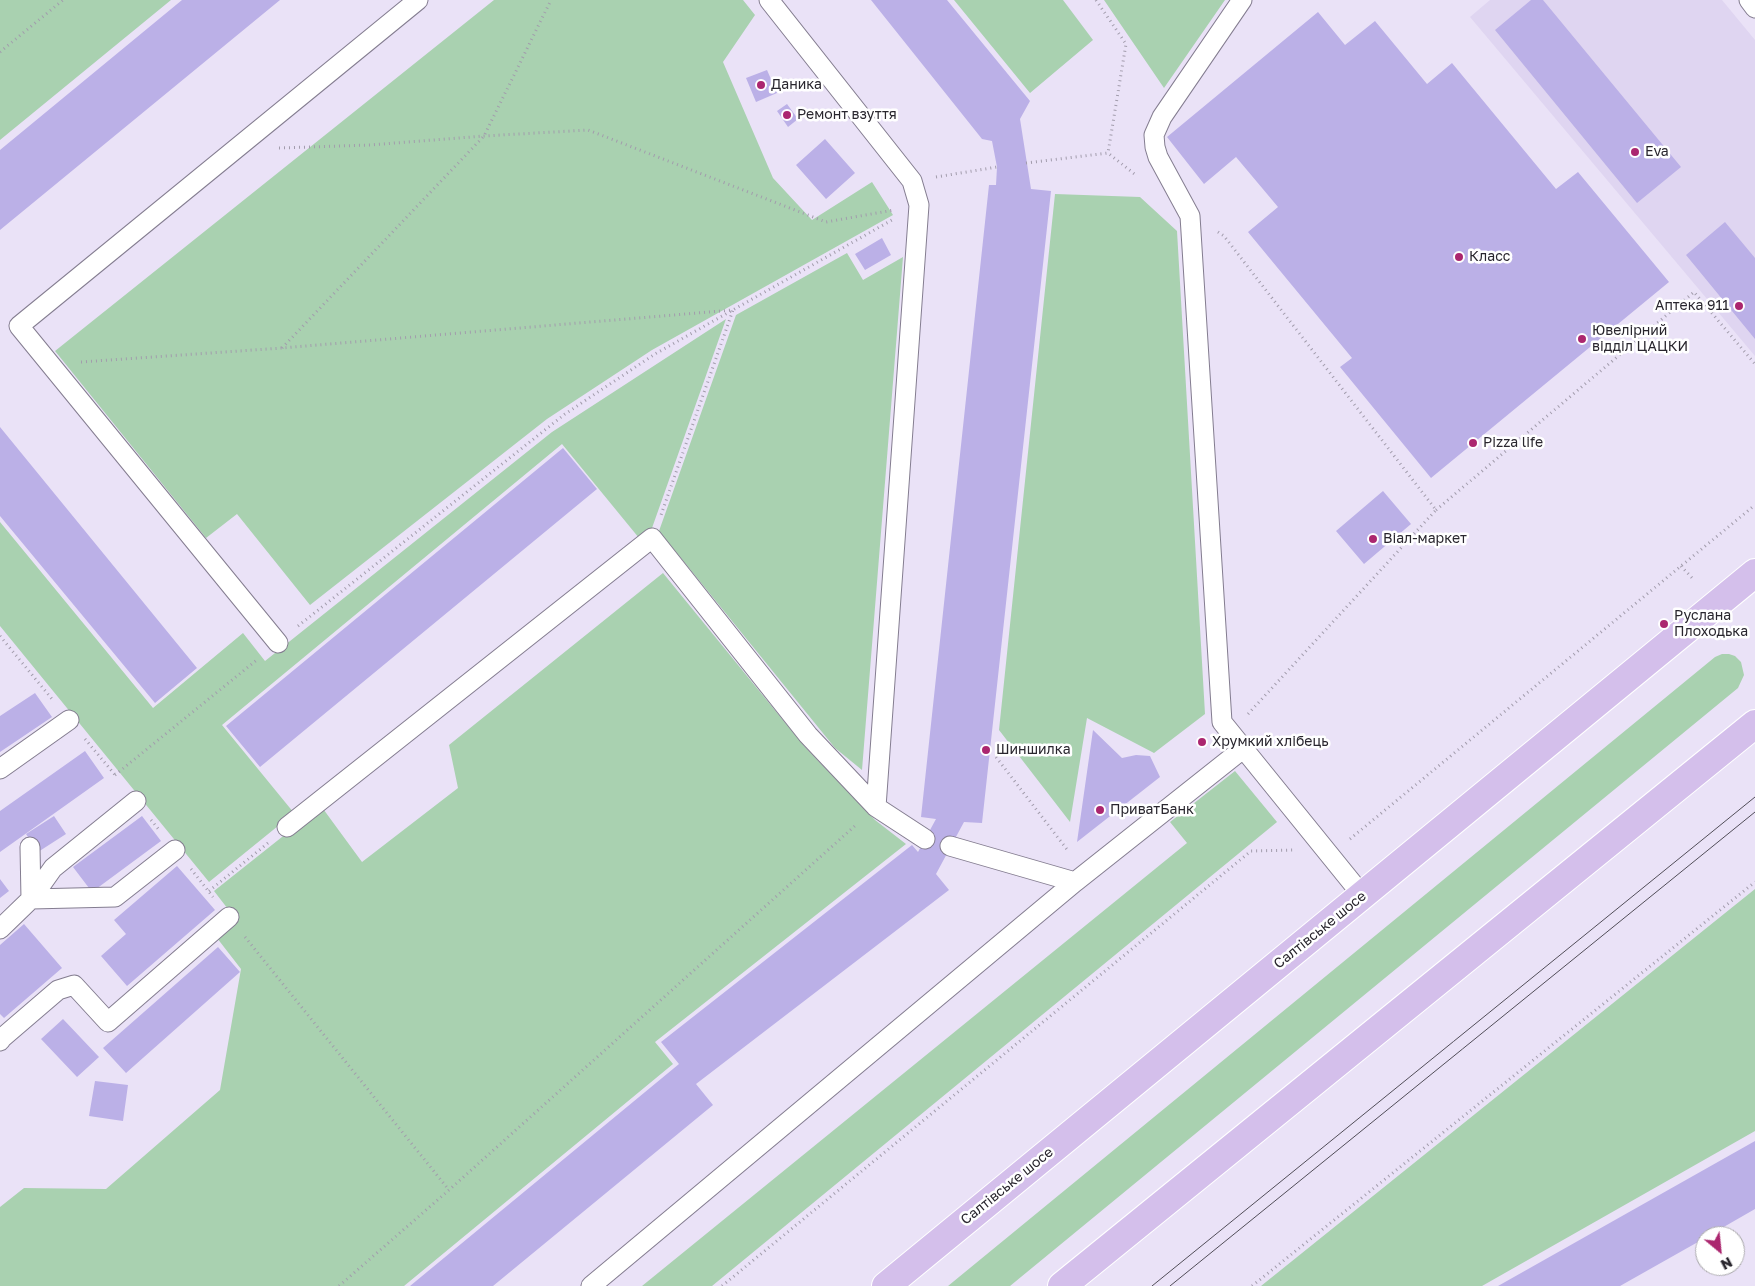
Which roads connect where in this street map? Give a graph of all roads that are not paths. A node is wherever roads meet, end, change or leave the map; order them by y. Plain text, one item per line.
1 (418, 0) edge
2 (769, 0) edge
3 (1242, 0) edge
4 (1748, 0) edge
5 (1755, 8) edge
6 (1755, 573) edge
7 (278, 643) road end
8 (69, 720) road end
9 (1755, 724) edge
10 (1244, 748) junction
11 (0, 769) edge
12 (136, 801) road end
13 (876, 807) junction
14 (287, 827) road end
15 (925, 839) dead end
16 (950, 846) dead end
17 (30, 847) dead end
18 (175, 850) road end
19 (1080, 878) junction
20 (1362, 895) junction
21 (31, 899) junction
22 (229, 917) road end
23 (0, 929) edge
24 (0, 1041) edge
25 (591, 1286) edge
26 (886, 1286) edge
27 (1062, 1286) edge

1 - 7 lane
2 - 13 lane
3 - 10 lane
4 - 5 lane
6 - 20 main road, Салтівське шосе
8 - 11 lane
9 - 27 main road
10 - 19 lane
10 - 20 lane
12 - 21 lane
13 - 14 lane
13 - 15 lane
16 - 19 lane
17 - 21 lane
18 - 21 lane
19 - 25 lane
20 - 26 main road, Салтівське шосе
21 - 23 lane
22 - 24 lane

